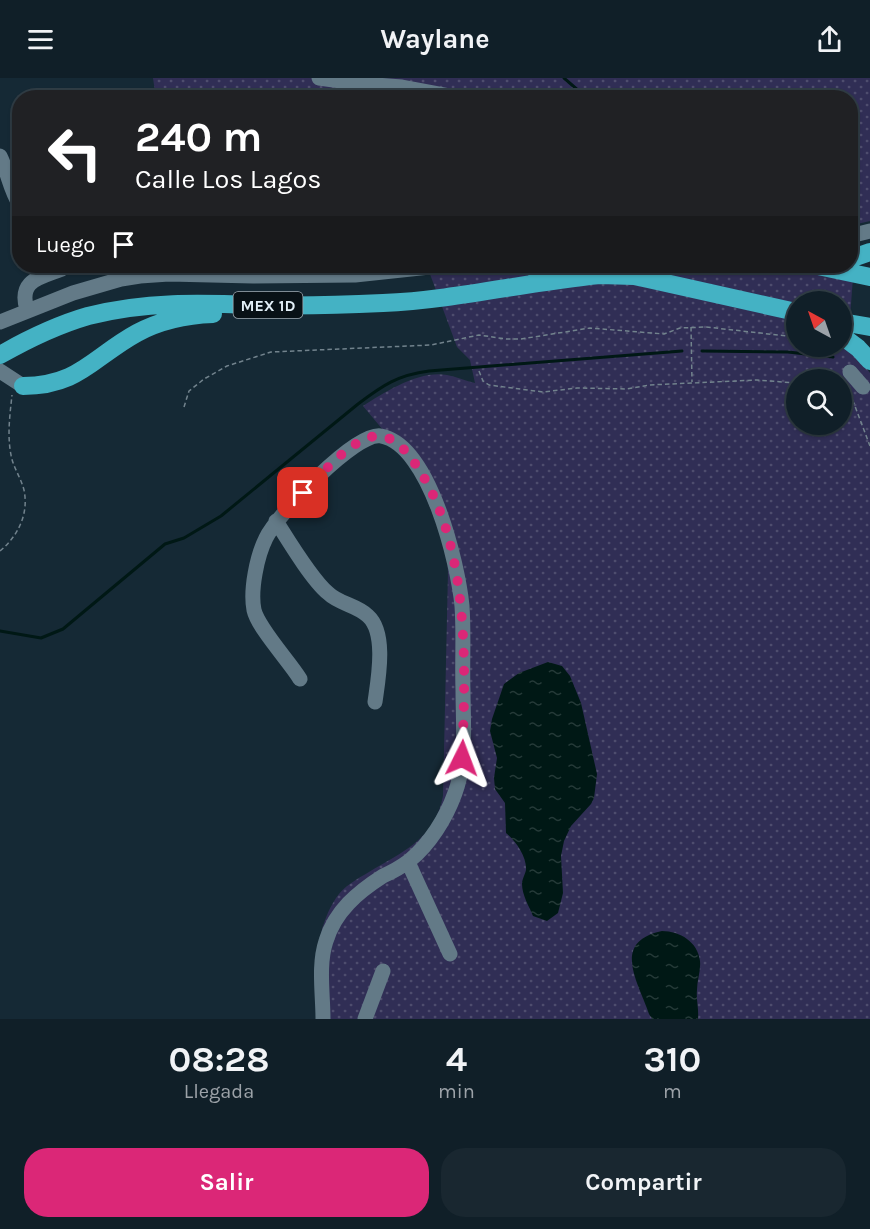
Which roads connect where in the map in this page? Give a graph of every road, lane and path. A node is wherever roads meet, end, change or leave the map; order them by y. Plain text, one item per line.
1 (319, 78) edge
2 (418, 90) edge
3 (0, 156) edge
4 (12, 188) edge
5 (49, 273) edge
6 (64, 273) edge
7 (374, 273) edge
8 (550, 273) edge
9 (557, 273) edge
10 (851, 273) edge
11 (870, 277) edge
12 (539, 278) junction
13 (73, 292) junction
14 (258, 305) junction
15 (27, 310) junction
16 (786, 310) edge
17 (786, 319) edge
18 (0, 322) edge
19 (852, 324) edge
20 (691, 326) junction
21 (870, 327) edge
22 (786, 337) edge
23 (852, 344) edge
24 (0, 349) edge
25 (0, 355) edge
26 (870, 361) edge
27 (0, 371) edge
28 (479, 371) dead end
29 (786, 382) edge
30 (692, 383) junction
31 (21, 385) junction
32 (856, 388) dead end
33 (184, 407) dead end
34 (870, 446) edge
35 (276, 521) junction
36 (0, 551) edge
37 (300, 679) dead end
38 (375, 702) dead end
39 (408, 862) junction
40 (450, 954) dead end
41 (383, 971) dead end
42 (323, 1019) edge
43 (365, 1019) edge

1 - 2 street
3 - 4 street
5 - 15 street
6 - 13 street
7 - 13 street
8 - 12 highway
9 - 12 highway, MEX 1D
10 - 11 highway
12 - 14 highway, MEX 1D
12 - 16 highway, MEX 1D
12 - 17 highway
12 - 24 highway, MEX 1D
13 - 15 street
14 - 25 highway, MEX 1D
14 - 31 highway
15 - 18 street
19 - 21 highway
20 - 22 path
20 - 30 path
20 - 33 path
23 - 26 highway
27 - 31 street
28 - 30 path
29 - 30 path
31 - 36 path
32 - 34 path
35 - 37 street
35 - 38 street
35 - 39 street
39 - 40 street
39 - 42 street
41 - 43 street

